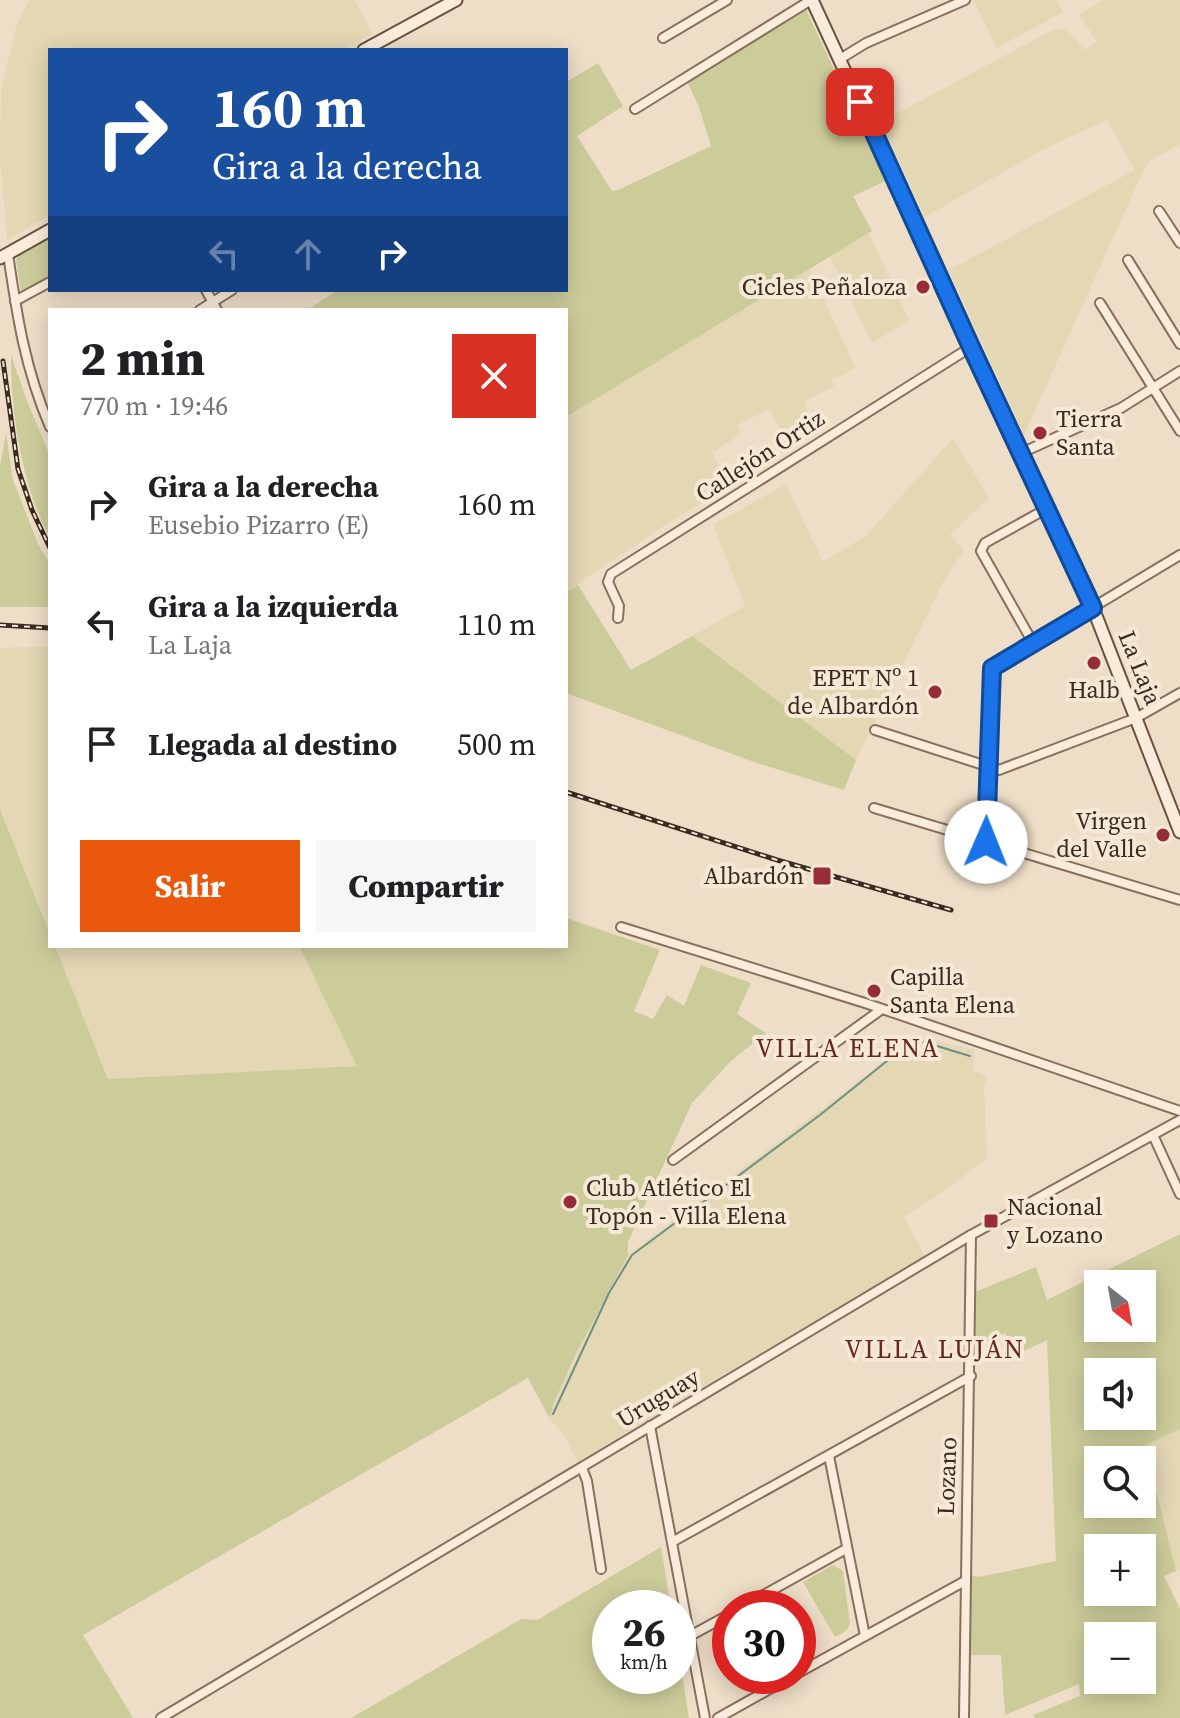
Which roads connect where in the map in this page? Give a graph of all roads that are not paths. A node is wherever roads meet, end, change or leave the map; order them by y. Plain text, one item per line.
1 (456, 0) edge
2 (727, 0) edge
3 (812, 0) edge
4 (965, 0) edge
5 (663, 38) dead end
6 (368, 48) edge
7 (840, 59) junction
8 (635, 109) dead end
9 (1159, 211) dead end
10 (48, 231) edge
11 (1180, 243) edge
12 (4, 256) edge
13 (1128, 260) dead end
14 (48, 283) edge
15 (230, 292) edge
16 (15, 301) junction
17 (1100, 303) dead end
18 (215, 306) edge
19 (1180, 344) edge
20 (971, 347) junction
21 (1180, 371) edge
22 (1152, 389) junction
23 (48, 402) edge
24 (41, 406) junction
25 (48, 422) edge
26 (1180, 431) edge
27 (1021, 453) junction
28 (1046, 509) junction
29 (1180, 555) edge
30 (1093, 608) junction
31 (618, 618) dead end
32 (1033, 643) junction
33 (1180, 693) edge
34 (1136, 718) junction
35 (875, 730) dead end
36 (988, 767) junction
37 (874, 808) dead end
38 (1180, 832) edge
39 (986, 842) junction
40 (1180, 900) edge
41 (621, 927) dead end
42 (882, 1009) junction
43 (1180, 1111) edge
44 (1180, 1120) edge
45 (1153, 1135) junction
46 (673, 1160) dead end
47 (1180, 1194) edge
48 (971, 1235) junction
49 (971, 1376) junction
50 (650, 1426) junction
51 (829, 1456) junction
52 (582, 1468) junction
53 (672, 1542) junction
54 (846, 1549) junction
55 (601, 1569) dead end
56 (965, 1581) junction
57 (681, 1590) edge
58 (772, 1590) edge
59 (865, 1636) junction
60 (816, 1664) edge
61 (696, 1669) edge
62 (762, 1694) edge
63 (161, 1718) edge
64 (705, 1718) edge
65 (718, 1718) edge
66 (964, 1718) edge

1 - 6 main road
2 - 5 street
3 - 7 main road, La Laja
3 - 8 street
4 - 7 street
7 - 20 main road, La Laja
9 - 11 street
10 - 12 main road
12 - 16 street
13 - 19 street
14 - 16 street
15 - 18 street
16 - 24 street
17 - 22 street
20 - 27 main road, La Laja
20 - 31 street, Callejón Ortiz
21 - 22 street
22 - 26 street
22 - 27 street
23 - 24 street
24 - 25 street
27 - 28 main road, La Laja
28 - 30 main road, La Laja
28 - 32 street
29 - 30 street
30 - 32 street
30 - 34 main road, La Laja
32 - 36 street
33 - 34 street
34 - 36 street
34 - 38 main road, La Laja
35 - 36 street
36 - 39 street
37 - 39 street
39 - 40 street
41 - 42 street
42 - 43 street
42 - 46 street
44 - 45 street, Uruguay
45 - 47 street
45 - 48 street, Uruguay
48 - 49 street, Lozano
48 - 50 street, Uruguay
49 - 51 street
49 - 56 street, Lozano
50 - 52 street, Uruguay
50 - 53 street
51 - 53 street
51 - 54 street
52 - 55 street
52 - 63 street, Uruguay
53 - 57 street
54 - 58 street
54 - 59 street
56 - 59 street
56 - 66 street, Lozano
59 - 60 street
61 - 64 street
62 - 65 street

